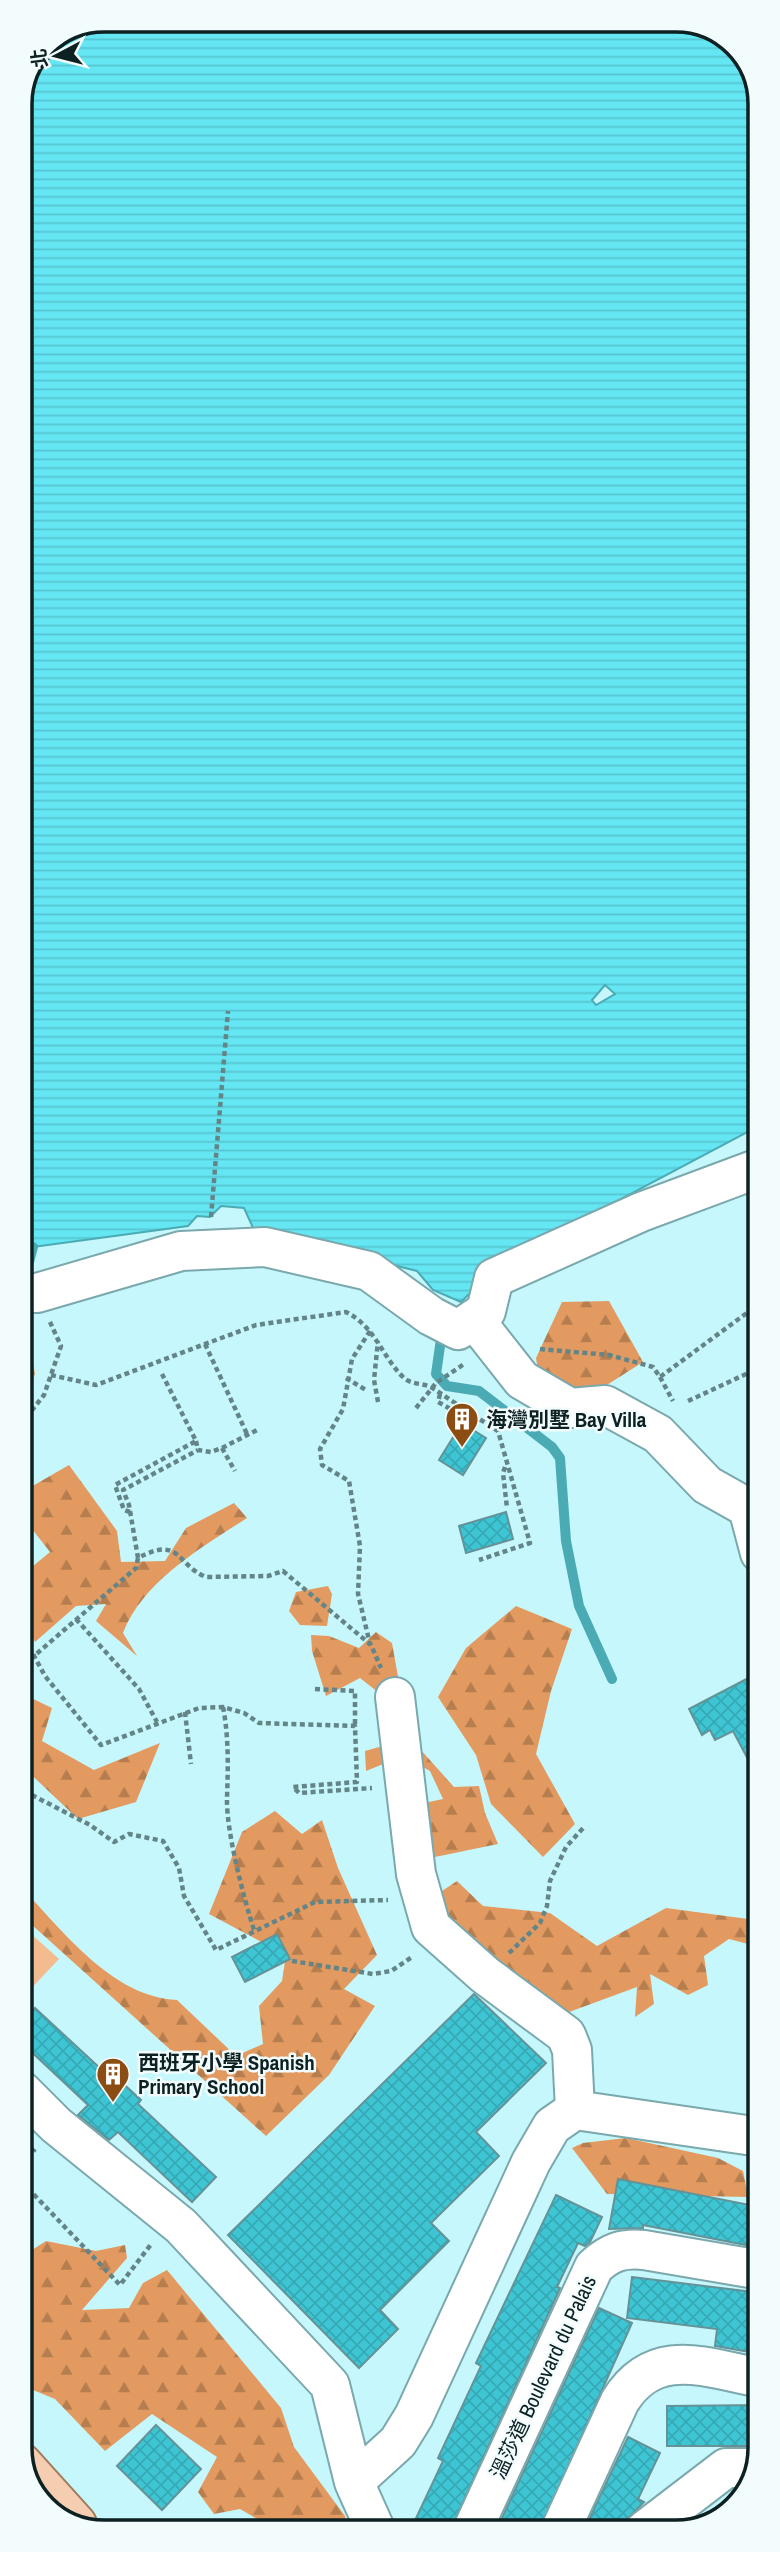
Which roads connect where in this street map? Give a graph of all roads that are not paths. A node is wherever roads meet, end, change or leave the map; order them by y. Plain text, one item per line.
1 (748, 1172) edge
2 (32, 1292) edge
3 (461, 1326) junction
4 (748, 1508) edge
5 (395, 1698) road end
6 (32, 2101) edge
7 (575, 2110) junction
8 (748, 2135) edge
9 (748, 2268) edge
10 (748, 2376) edge
11 (746, 2468) edge
12 (354, 2482) junction
13 (40, 2483) edge
14 (64, 2509) edge
15 (371, 2520) edge
16 (477, 2520) edge
17 (564, 2520) edge
18 (658, 2520) edge

1 - 3 street
2 - 3 street
3 - 4 street
5 - 7 street
6 - 12 street
7 - 8 street
7 - 12 street
9 - 16 street, 溫莎道 Boulevard du Palais
10 - 17 street
11 - 18 street
12 - 15 street
13 - 14 main road

